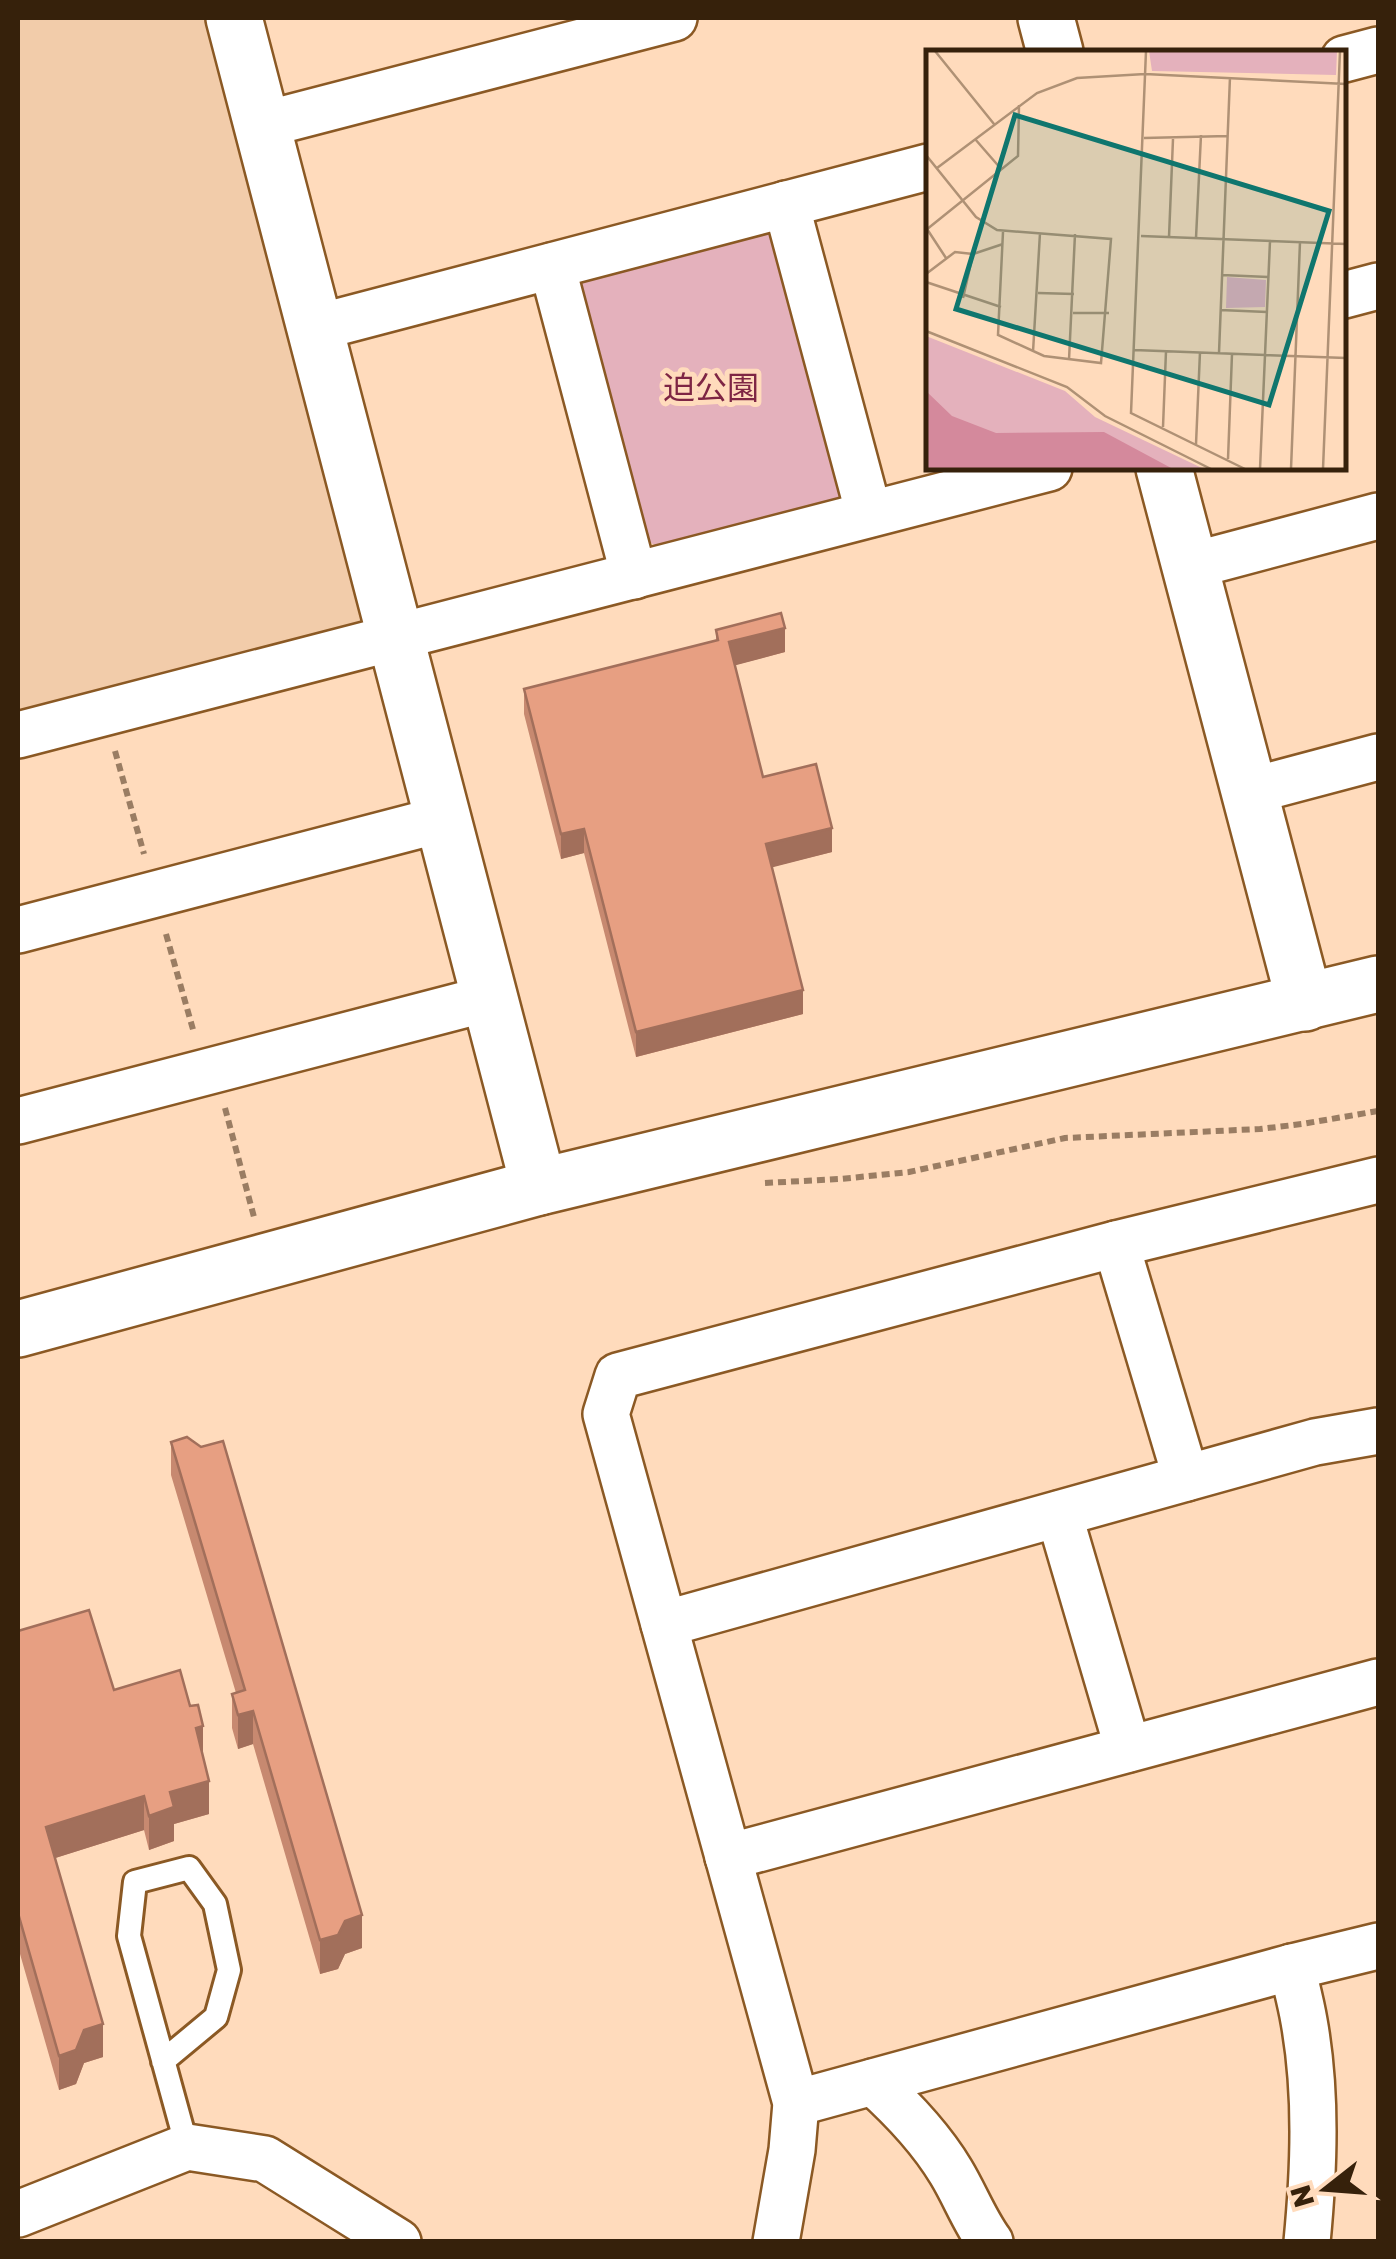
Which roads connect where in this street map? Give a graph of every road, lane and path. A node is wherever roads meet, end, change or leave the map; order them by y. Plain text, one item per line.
1 (234, 18) edge
2 (674, 18) edge
3 (1046, 18) edge
4 (1054, 50) edge
5 (1378, 50) edge
6 (1346, 58) edge
7 (262, 125) junction
8 (926, 168) edge
9 (786, 204) junction
10 (552, 266) junction
11 (1378, 286) edge
12 (1346, 294) edge
13 (315, 328) junction
14 (1042, 470) edge
15 (1165, 470) edge
16 (869, 514) junction
17 (1378, 516) edge
18 (1190, 566) junction
19 (634, 576) junction
20 (396, 638) junction
21 (18, 736) edge
22 (1378, 757) edge
23 (1250, 791) junction
24 (443, 819) junction
25 (18, 930) edge
26 (1378, 984) edge
27 (490, 998) junction
28 (1305, 1003) junction
29 (214, 1069) junction
30 (1378, 1111) edge
31 (18, 1121) edge
32 (1378, 1180) edge
33 (765, 1184) dead end
34 (539, 1187) junction
35 (1116, 1244) junction
36 (265, 1262) junction
37 (18, 1329) edge
38 (1378, 1431) edge
39 (1186, 1478) junction
40 (1059, 1514) junction
41 (664, 1624) junction
42 (1378, 1682) edge
43 (1128, 1749) junction
44 (728, 1857) junction
45 (1378, 1946) edge
46 (1292, 1967) junction
47 (162, 2061) junction
48 (873, 2082) junction
49 (796, 2103) junction
50 (187, 2148) junction
51 (18, 2214) edge
52 (391, 2240) edge
53 (1299, 2240) edge
54 (776, 2242) edge
55 (990, 2242) edge

1 - 7 street
2 - 7 street
3 - 4 street
5 - 6 street
7 - 13 street
8 - 9 street
9 - 10 street
9 - 16 street
10 - 13 street
10 - 19 street
11 - 12 street
13 - 20 street
14 - 16 street
15 - 18 street
16 - 19 street
17 - 18 street
18 - 23 street
19 - 20 street
20 - 21 street
20 - 24 street
22 - 23 street
23 - 28 street
24 - 25 street
24 - 27 street
26 - 28 street
27 - 29 street
27 - 34 street
28 - 34 street
29 - 31 street
29 - 36 path
30 - 33 path
32 - 35 street
34 - 36 street
35 - 39 street
35 - 41 street
36 - 37 street
38 - 39 street
39 - 40 street
40 - 41 street
40 - 43 street
41 - 44 street
42 - 43 street
43 - 44 street
44 - 49 street
45 - 46 street
46 - 48 street
46 - 53 street
47 - 47 lane
47 - 50 lane
48 - 49 street
48 - 55 street
49 - 54 street
50 - 51 street
50 - 52 street

